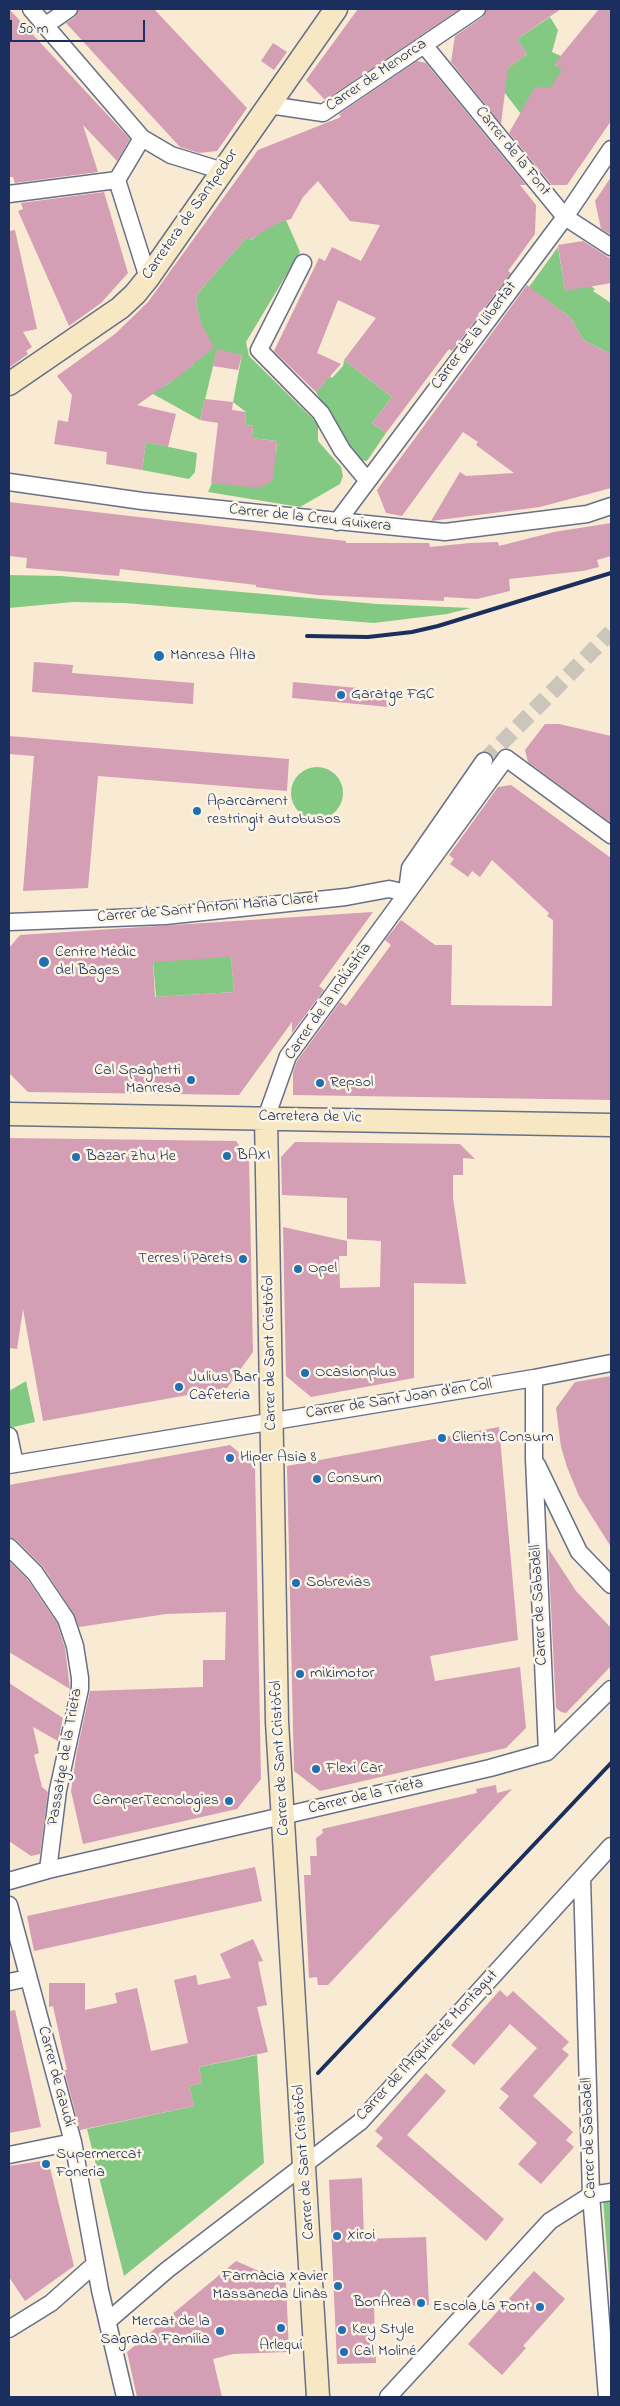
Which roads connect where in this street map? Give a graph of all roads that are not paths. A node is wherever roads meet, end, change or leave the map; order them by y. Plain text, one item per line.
1 (30, 9) edge
2 (69, 9) edge
3 (336, 9) edge
4 (477, 9) edge
5 (46, 25) junction
6 (424, 45) junction
7 (269, 105) junction
8 (142, 138) junction
9 (611, 150) edge
10 (223, 171) junction
11 (117, 180) junction
12 (9, 194) edge
13 (565, 217) junction
14 (611, 247) edge
15 (303, 263) dead end
16 (148, 278) junction
17 (9, 384) edge
18 (367, 480) junction
19 (9, 482) edge
20 (611, 506) edge
21 (337, 522) junction
22 (484, 761) tunnel mouth
23 (611, 835) edge
24 (406, 893) junction
25 (9, 922) edge
26 (9, 1114) edge
27 (266, 1118) junction
28 (611, 1125) edge
29 (611, 1363) edge
30 (534, 1378) junction
31 (272, 1421) junction
32 (9, 1436) edge
33 (534, 1459) junction
34 (12, 1464) edge
35 (9, 1547) edge
36 (611, 1585) edge
37 (611, 1689) edge
38 (547, 1752) junction
39 (283, 1816) junction
40 (611, 1846) edge
41 (48, 1870) junction
42 (582, 1878) junction
43 (9, 1881) edge
44 (9, 1905) edge
45 (28, 1978) junction
46 (9, 1982) edge
47 (73, 2142) junction
48 (9, 2155) edge
49 (304, 2163) junction
50 (611, 2192) edge
51 (592, 2195) junction
52 (95, 2264) junction
53 (109, 2320) junction
54 (9, 2330) edge
55 (125, 2397) edge
56 (318, 2397) edge
57 (388, 2397) edge
58 (607, 2397) edge

1 - 5 street
2 - 5 street
3 - 7 street, Carretera de Santpedor
4 - 6 street, Carrer de Menorca
5 - 8 street
6 - 7 street, Carrer de Menorca
6 - 13 street, Carrer de la Font
7 - 10 street, Carretera de Santpedor
8 - 10 street
8 - 11 street
9 - 13 street, Carrer de la Llibertat
10 - 16 street, Carretera de Santpedor
11 - 12 street
11 - 16 street
13 - 14 street, Carrer de la Font
13 - 18 street, Carrer de la Llibertat
15 - 18 street
16 - 17 street, Carretera de Santpedor
18 - 21 street, Carrer de la Llibertat
19 - 21 street, Carrer de la Creu Guixera
20 - 21 street, Carrer de la Creu Guixera
22 - 24 street, Carrer de la Indústria
23 - 24 street, Carrer de la Indústria
24 - 25 street, Carrer de Sant Antoni Maria Claret
24 - 27 street, Carrer de la Indústria
26 - 27 street, Carretera de Vic
27 - 28 street, Carretera de Vic
27 - 31 street, Carrer de Sant Cristòfol
29 - 30 street, Carrer de Sant Joan d'en Coll
30 - 31 street, Carrer de Sant Joan d'en Coll
30 - 33 street, Carrer de Sabadell
31 - 34 street, Carrer de Sant Joan d'en Coll
31 - 39 street, Carrer de Sant Cristòfol
32 - 34 street
33 - 36 street
33 - 38 street, Carrer de Sabadell
35 - 41 street, Passatge de la Trieta
37 - 38 street, Carrer de la Trieta
38 - 39 street, Carrer de la Trieta
39 - 41 street, Carrer de la Trieta
39 - 49 street, Carrer de Sant Cristòfol
40 - 42 street, Carrer de l'Arquitecte Montagut
41 - 43 street, Carrer de la Trieta
42 - 49 street, Carrer de l'Arquitecte Montagut
42 - 51 street, Carrer de Sabadell
44 - 45 street, Carrer de Gaudí
45 - 46 street
45 - 47 street, Carrer de Gaudí
47 - 48 street
47 - 52 street, Carrer de Gaudí
49 - 53 street, Carrer de l'Arquitecte Montagut
49 - 56 street, Carrer de Sant Cristòfol
50 - 51 street
51 - 57 street
51 - 58 street, Carrer de Sabadell
52 - 53 street, Carrer de Gaudí
52 - 54 street
53 - 55 street, Carrer de Gaudí

